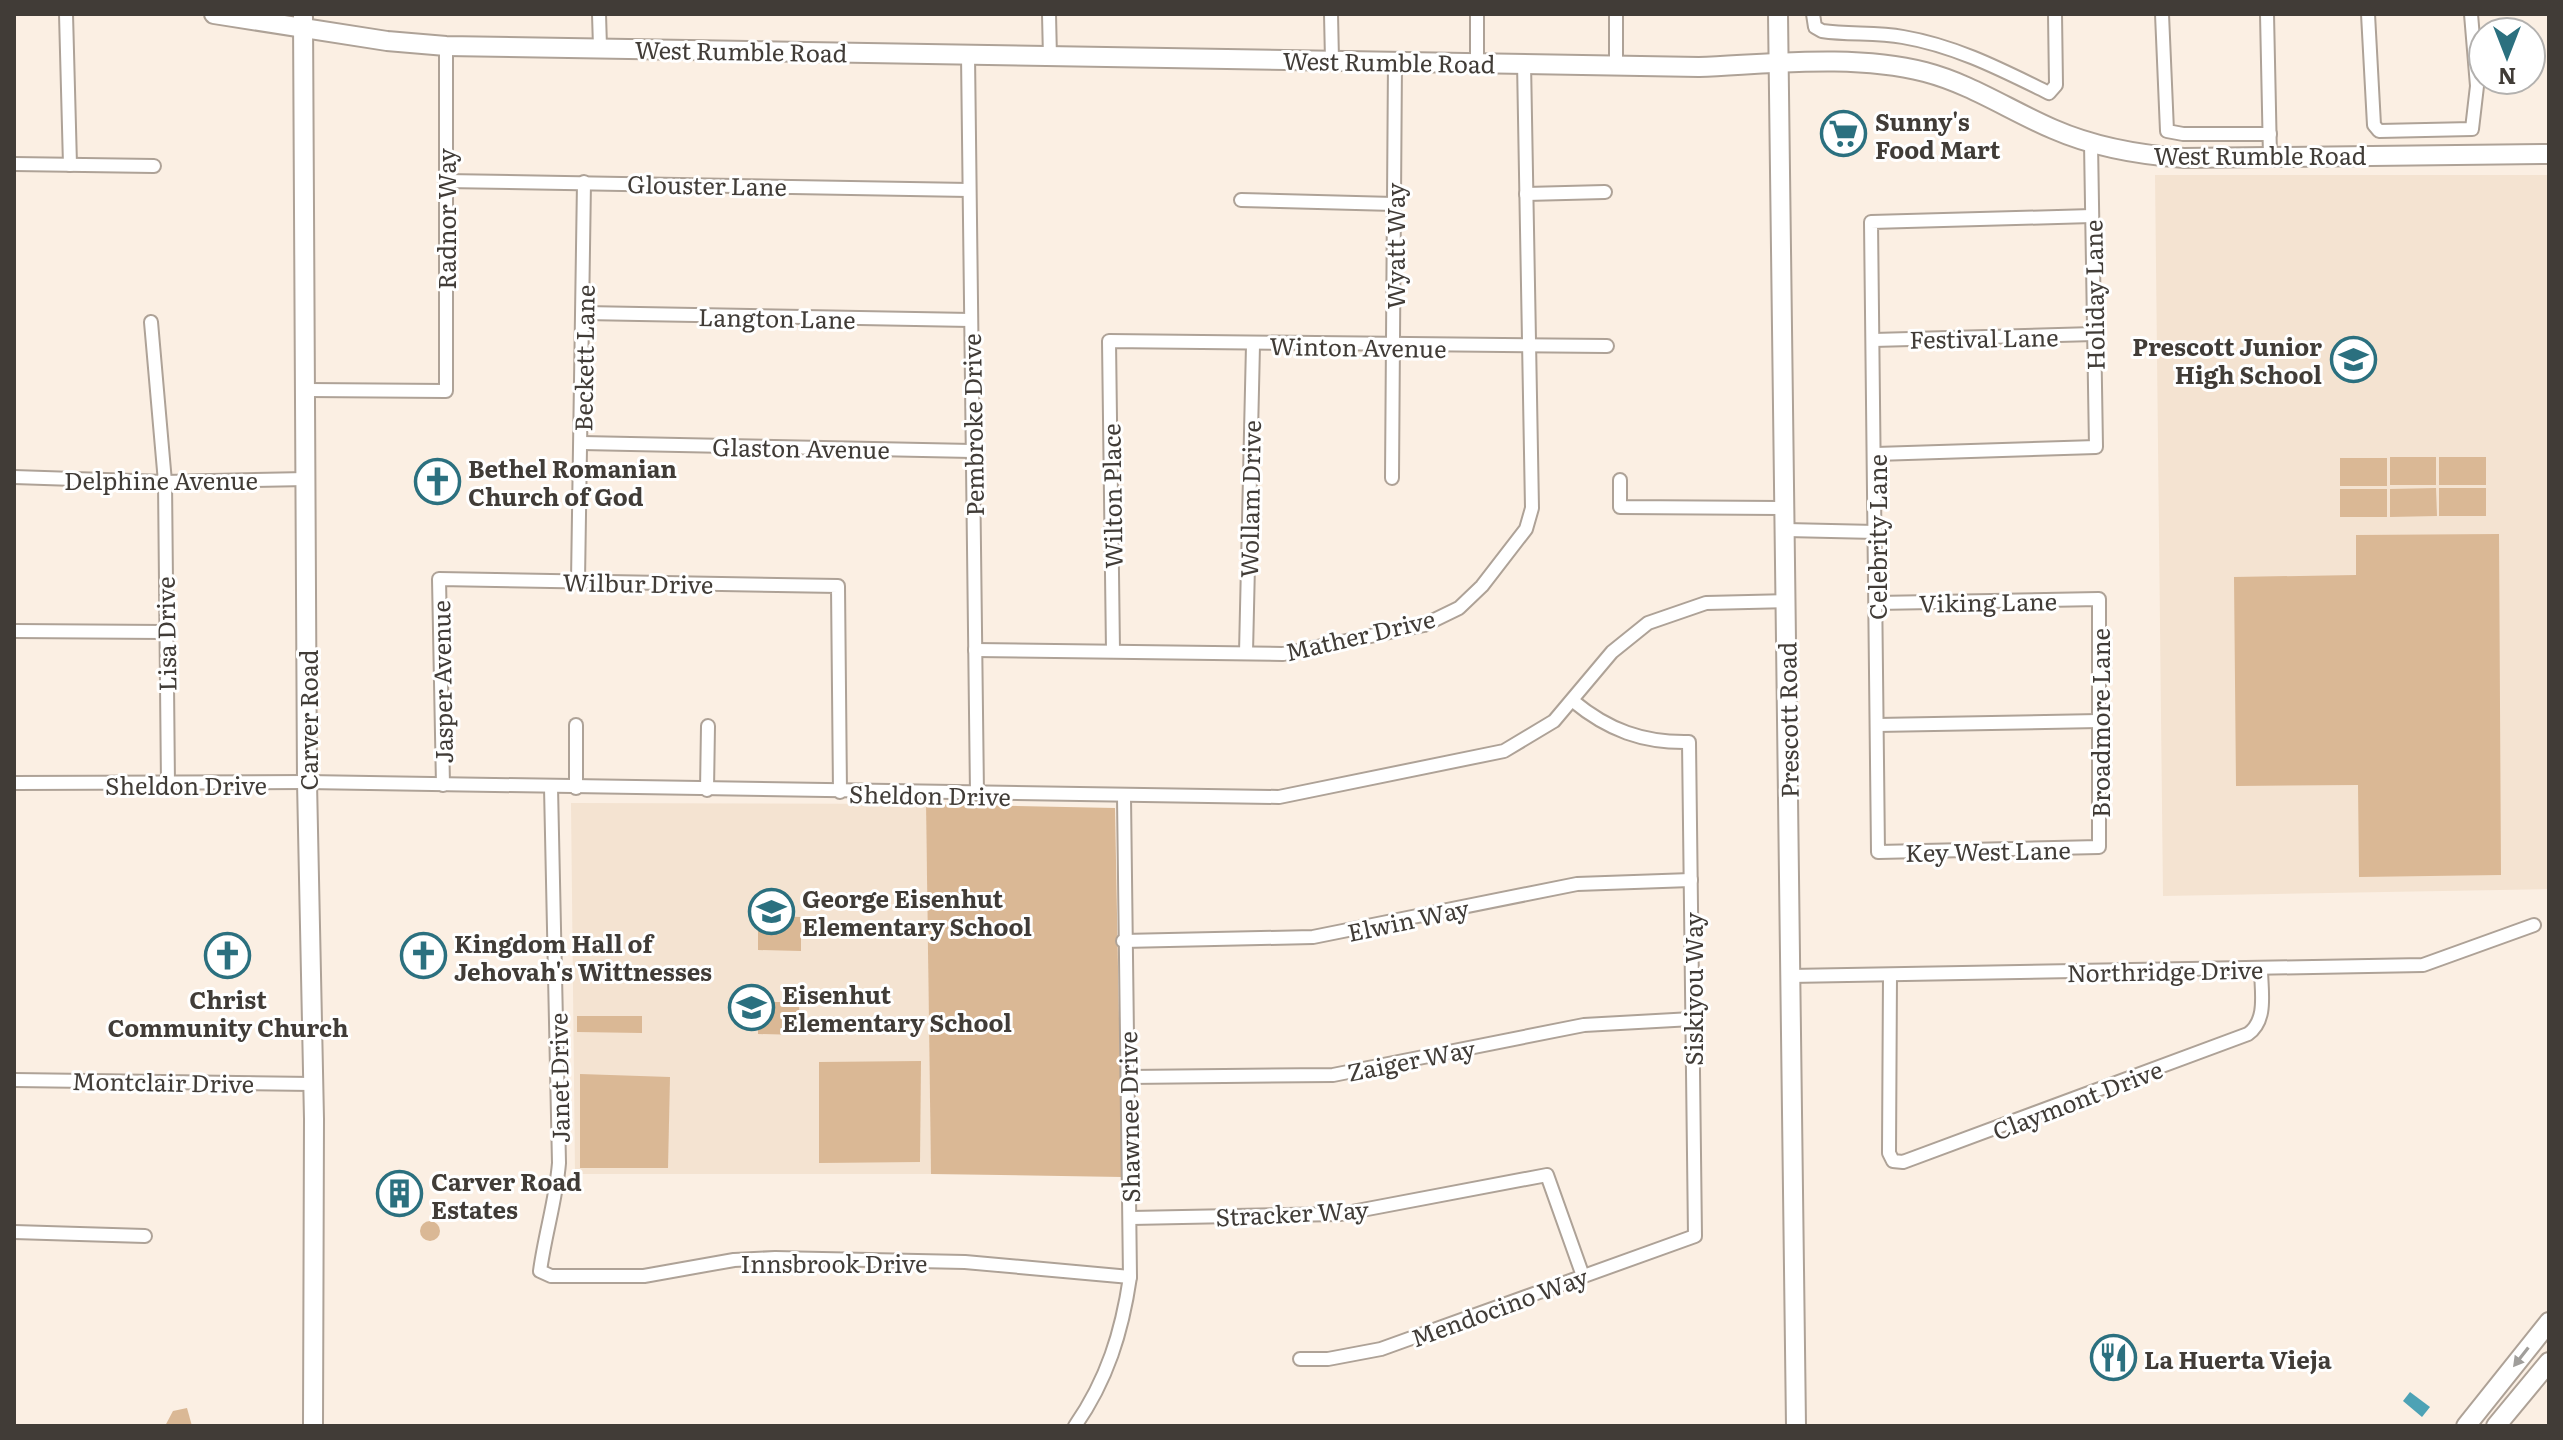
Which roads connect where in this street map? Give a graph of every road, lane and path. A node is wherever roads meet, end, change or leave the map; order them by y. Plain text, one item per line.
1 (66, 14) edge
2 (214, 14) edge
3 (599, 14) edge
4 (1049, 14) edge
5 (1331, 14) edge
6 (1477, 14) edge
7 (1616, 14) edge
8 (1778, 14) edge
9 (1813, 14) edge
10 (2055, 14) edge
11 (2162, 14) edge
12 (2267, 14) edge
13 (2368, 14) edge
14 (2471, 14) edge
15 (303, 20) edge
16 (446, 46) junction
17 (600, 47) junction
18 (968, 55) junction
19 (1050, 58) junction
20 (1332, 60) junction
21 (1395, 61) junction
22 (1477, 62) junction
23 (1524, 62) junction
24 (1616, 63) junction
25 (1779, 64) junction
26 (2091, 143) junction
27 (2270, 143) junction
28 (2549, 154) edge
29 (14, 164) edge
30 (70, 165) junction
31 (154, 166) dead end
32 (445, 181) junction
33 (584, 182) junction
34 (969, 190) junction
35 (1605, 192) dead end
36 (1526, 194) junction
37 (1241, 200) dead end
38 (1394, 204) junction
39 (2092, 216) junction
40 (584, 313) junction
41 (971, 320) junction
42 (151, 322) dead end
43 (2094, 334) junction
44 (1873, 340) junction
45 (1109, 341) joint
46 (1253, 345) junction
47 (1607, 346) dead end
48 (1393, 347) junction
49 (1528, 347) junction
50 (307, 390) junction
51 (582, 443) junction
52 (972, 451) junction
53 (1876, 454) junction
54 (14, 477) edge
55 (1392, 478) dead end
56 (307, 479) junction
57 (1620, 480) dead end
58 (165, 482) junction
59 (1786, 508) junction
60 (1786, 530) junction
61 (1876, 532) junction
62 (439, 579) joint
63 (578, 581) junction
64 (2099, 599) joint
65 (1786, 601) junction
66 (1876, 603) junction
67 (14, 631) edge
68 (165, 632) junction
69 (975, 650) junction
70 (1113, 651) junction
71 (1246, 653) junction
72 (1573, 701) junction
73 (2099, 721) junction
74 (576, 725) dead end
75 (1877, 725) junction
76 (708, 726) dead end
77 (307, 782) junction
78 (14, 783) edge
79 (168, 785) junction
80 (443, 785) junction
81 (551, 787) junction
82 (576, 788) junction
83 (707, 790) junction
84 (840, 792) junction
85 (977, 794) junction
86 (1124, 797) junction
87 (2099, 847) joint
88 (1878, 852) joint
89 (1691, 880) junction
90 (2534, 925) dead end
91 (1123, 941) junction
92 (2261, 968) junction
93 (1890, 975) junction
94 (1790, 976) junction
95 (1692, 1019) junction
96 (1128, 1077) junction
97 (14, 1080) edge
98 (312, 1084) junction
99 (1131, 1218) junction
100 (14, 1232) edge
101 (145, 1236) dead end
102 (1695, 1236) joint
103 (540, 1271) joint
104 (1583, 1276) junction
105 (1130, 1277) junction
106 (2549, 1322) edge
107 (1300, 1359) dead end
108 (2549, 1362) edge
109 (2493, 1393) junction
110 (313, 1426) edge
111 (1075, 1426) edge
112 (1796, 1426) edge
113 (2466, 1426) edge
114 (2483, 1426) edge
115 (2496, 1426) edge

1 - 30 street
2 - 15 street, West Rumble Road
3 - 17 street
4 - 19 street
5 - 20 street
6 - 22 street
7 - 24 street
8 - 25 street, Prescott Road
9 - 10 street
11 - 27 street
12 - 27 street
13 - 14 street
15 - 16 street, West Rumble Road
15 - 50 street, Carver Road
16 - 17 street, West Rumble Road
16 - 32 street, Radnor Way
17 - 18 street, West Rumble Road
18 - 19 street, West Rumble Road
18 - 34 street, Pembroke Drive
19 - 20 street, West Rumble Road
20 - 21 street, West Rumble Road
21 - 22 street, West Rumble Road
21 - 38 street, Wyatt Way
22 - 23 street, West Rumble Road
23 - 24 street, West Rumble Road
23 - 36 street, Mather Drive
24 - 25 street, West Rumble Road
25 - 26 street, West Rumble Road
25 - 59 street, Prescott Road
26 - 27 street, West Rumble Road
26 - 39 street, Holiday Lane
27 - 28 street, West Rumble Road
29 - 30 street
30 - 31 street
32 - 33 street, Glouster Lane
32 - 50 street, Radnor Way
33 - 34 street, Glouster Lane
33 - 40 street, Beckett Lane
34 - 41 street, Pembroke Drive
35 - 36 street
36 - 49 street, Mather Drive
37 - 38 street
38 - 48 street, Wyatt Way
39 - 43 street, Holiday Lane
39 - 44 street, Celebrity Lane
40 - 41 street, Langton Lane
40 - 51 street, Beckett Lane
41 - 52 street, Pembroke Drive
42 - 58 street, Lisa Drive
43 - 44 street, Festival Lane
43 - 53 street, Holiday Lane
44 - 53 street, Celebrity Lane
45 - 46 street, Winton Avenue
45 - 70 street, Wilton Place
46 - 48 street, Winton Avenue
46 - 71 street, Wollam Drive
47 - 49 street, Winton Avenue
48 - 49 street, Winton Avenue
48 - 55 street, Wyatt Way
49 - 71 street, Mather Drive
50 - 56 street, Carver Road
51 - 52 street, Glaston Avenue
51 - 63 street, Beckett Lane
52 - 69 street, Pembroke Drive
53 - 61 street, Celebrity Lane
54 - 58 street, Delphine Avenue
56 - 58 street, Delphine Avenue
56 - 77 street, Carver Road
57 - 59 street
58 - 68 street, Lisa Drive
59 - 60 street, Prescott Road
60 - 61 street
60 - 65 street, Prescott Road
61 - 66 street, Celebrity Lane
62 - 63 street, Wilbur Drive
62 - 80 street, Jasper Avenue
63 - 84 street, Wilbur Drive
64 - 66 street, Viking Lane
64 - 73 street, Broadmore Lane
65 - 72 street, Sheldon Drive
65 - 94 street, Prescott Road
66 - 75 street, Celebrity Lane
67 - 68 street
68 - 79 street, Lisa Drive
69 - 70 street, Mather Drive
69 - 85 street, Pembroke Drive
70 - 71 street, Mather Drive
72 - 86 street, Sheldon Drive
72 - 89 street, Siskiyou Way
73 - 75 street
73 - 87 street, Broadmore Lane
74 - 82 street
75 - 88 street, Celebrity Lane
76 - 83 street
77 - 79 street, Sheldon Drive
77 - 80 street, Sheldon Drive
77 - 98 street, Carver Road
78 - 79 street, Sheldon Drive
80 - 81 street, Sheldon Drive
81 - 82 street, Sheldon Drive
81 - 103 street, Janet Drive
82 - 83 street, Sheldon Drive
83 - 84 street, Sheldon Drive
84 - 85 street, Sheldon Drive
85 - 86 street, Sheldon Drive
86 - 91 street, Shawnee Drive
87 - 88 street, Key West Lane
89 - 91 street, Elwin Way
89 - 95 street, Siskiyou Way
90 - 92 street, Northridge Drive
91 - 96 street, Shawnee Drive
92 - 93 street, Northridge Drive
92 - 93 street, Claymont Drive
93 - 94 street, Northridge Drive
94 - 112 street, Prescott Road
95 - 96 street, Zaiger Way
95 - 102 street, Siskiyou Way
96 - 99 street, Shawnee Drive
97 - 98 street, Montclair Drive
98 - 110 street, Carver Road
99 - 104 street, Stracker Way
99 - 105 street, Shawnee Drive
100 - 101 street
102 - 104 street, Mendocino Way
103 - 105 street, Innsbrook Drive
104 - 107 street, Mendocino Way
105 - 111 street, Shawnee Drive
106 -> 109 street
108 - 115 street
109 - 113 street
109 - 114 street

